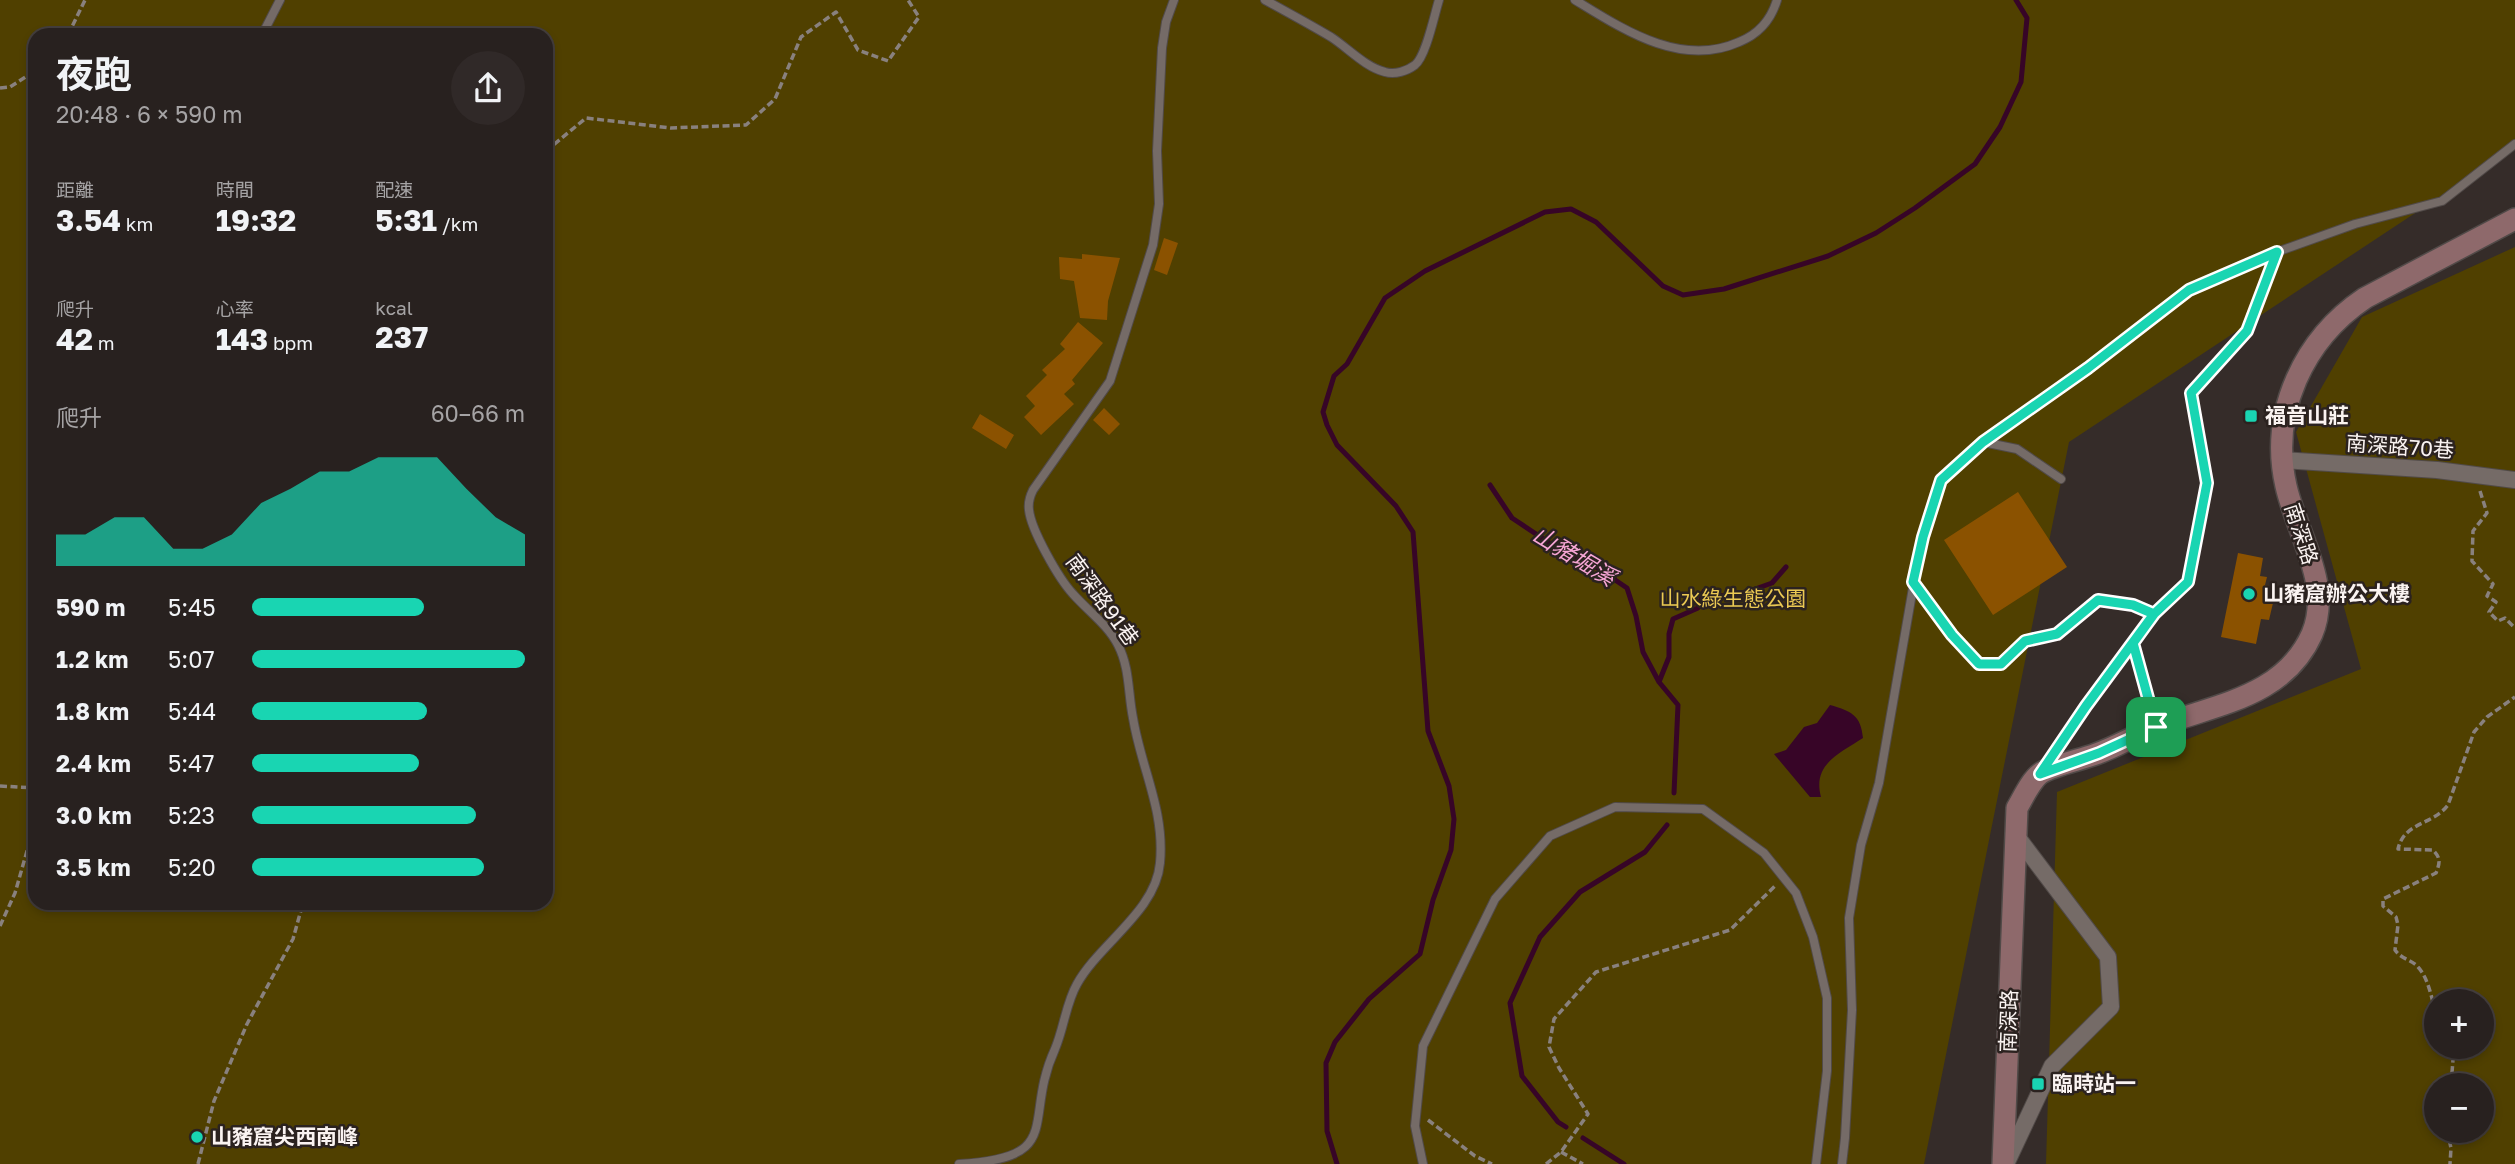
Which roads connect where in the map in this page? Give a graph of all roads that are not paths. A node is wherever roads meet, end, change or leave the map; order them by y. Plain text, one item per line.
1 (280, 0) edge
2 (1174, 0) edge
3 (1265, 0) edge
4 (1440, 0) edge
5 (1575, 0) edge
6 (1777, 0) edge
7 (266, 28) edge
8 (2515, 144) edge
9 (2515, 219) edge
10 (2277, 252) junction
11 (1983, 442) junction
12 (2282, 460) junction
13 (2061, 479) dead end
14 (2515, 480) edge
15 (1913, 582) junction
16 (2154, 614) junction
17 (2133, 643) junction
18 (2156, 727) junction
19 (2040, 774) junction
20 (2015, 834) junction
21 (959, 1164) edge
22 (1423, 1164) edge
23 (1816, 1164) edge
24 (1842, 1164) edge
25 (2005, 1164) edge

1 - 7 lane
2 - 21 lane, 南深路91巷
3 - 4 lane
5 - 6 lane
8 - 10 lane
9 - 12 main road, 南深路
10 - 11 lane
10 - 16 lane
11 - 13 lane
11 - 15 lane
12 - 14 street, 南深路70巷
12 - 18 main road, 南深路
15 - 16 lane
15 - 24 lane
16 - 17 lane
17 - 18 lane
17 - 19 lane
18 - 19 main road, 南深路
19 - 20 main road, 南深路
20 - 25 main road, 南深路
20 - 25 street
22 - 23 lane

